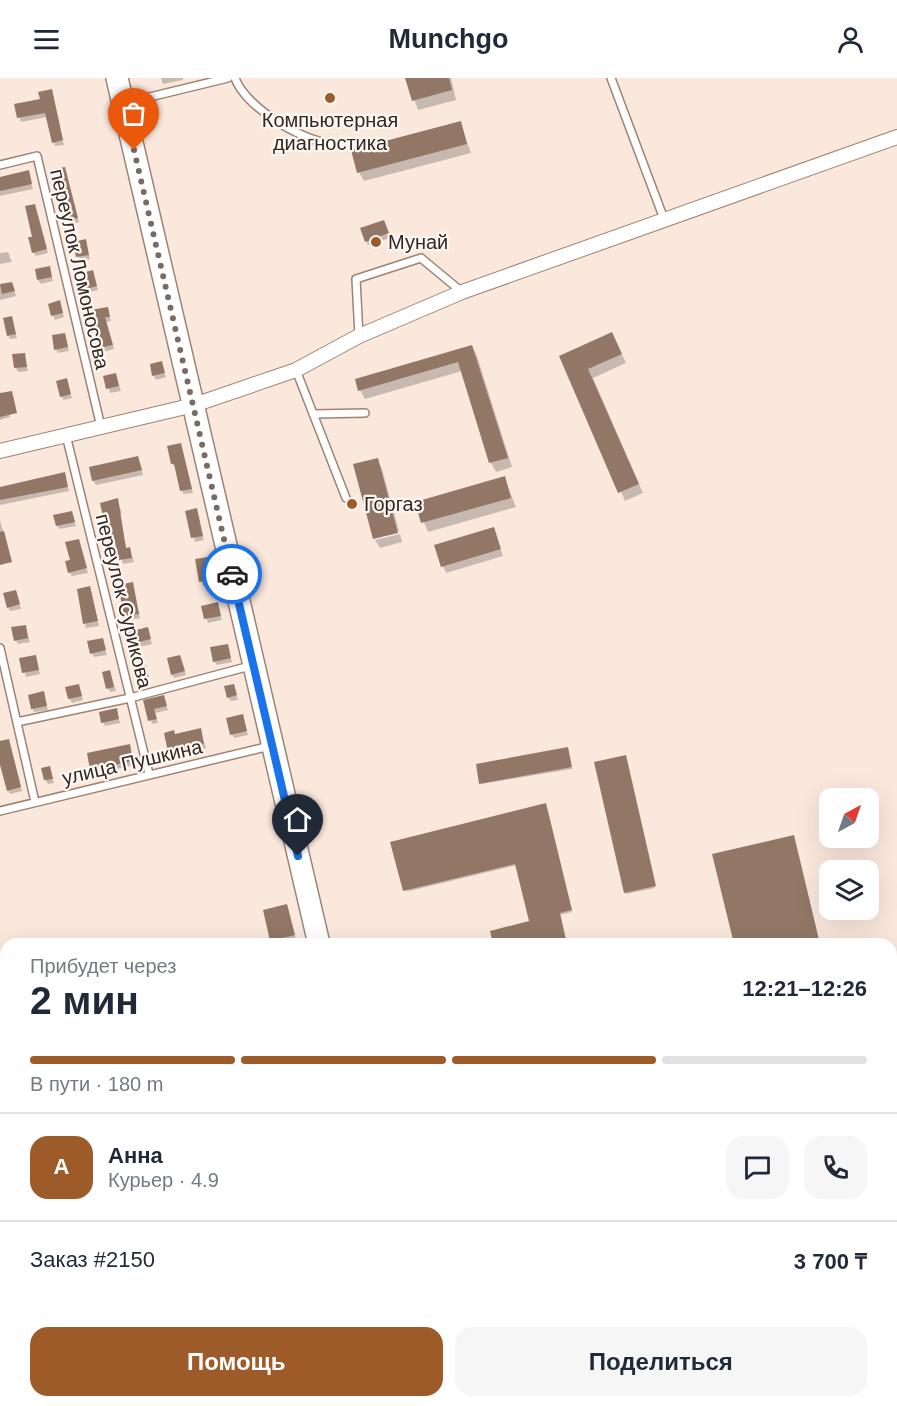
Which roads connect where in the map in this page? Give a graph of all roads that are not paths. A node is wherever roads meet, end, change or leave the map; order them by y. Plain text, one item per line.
1 (117, 78) edge
2 (228, 78) edge
3 (235, 78) edge
4 (611, 78) edge
5 (123, 104) junction
6 (897, 137) edge
7 (342, 145) dead end
8 (0, 165) edge
9 (664, 219) junction
10 (462, 292) junction
11 (359, 336) junction
12 (296, 370) junction
13 (194, 405) junction
14 (365, 413) dead end
15 (313, 414) junction
16 (101, 427) junction
17 (66, 435) junction
18 (0, 451) edge
19 (346, 498) dead end
20 (0, 648) edge
21 (253, 665) junction
22 (130, 698) junction
23 (17, 722) junction
24 (272, 746) junction
25 (149, 774) junction
26 (35, 802) junction
27 (0, 811) edge
28 (319, 938) edge

1 - 5 highway
2 - 5 lane
3 - 7 lane
4 - 9 lane
5 - 13 highway
6 - 9 street
8 - 16 lane, переулок Ломоносова
9 - 10 street
10 - 11 street
10 - 11 lane
11 - 12 street
12 - 13 street
12 - 15 lane
13 - 16 street
13 - 21 highway
14 - 15 lane
15 - 19 lane
16 - 17 street
17 - 18 street
17 - 22 lane, переулок Сурикова
20 - 23 lane
21 - 22 lane
21 - 24 highway
22 - 23 lane
22 - 25 lane, переулок Сурикова
23 - 26 lane
24 - 25 lane, улица Пушкина
24 - 28 highway
25 - 26 lane, улица Пушкина
26 - 27 lane, улица Пушкина

